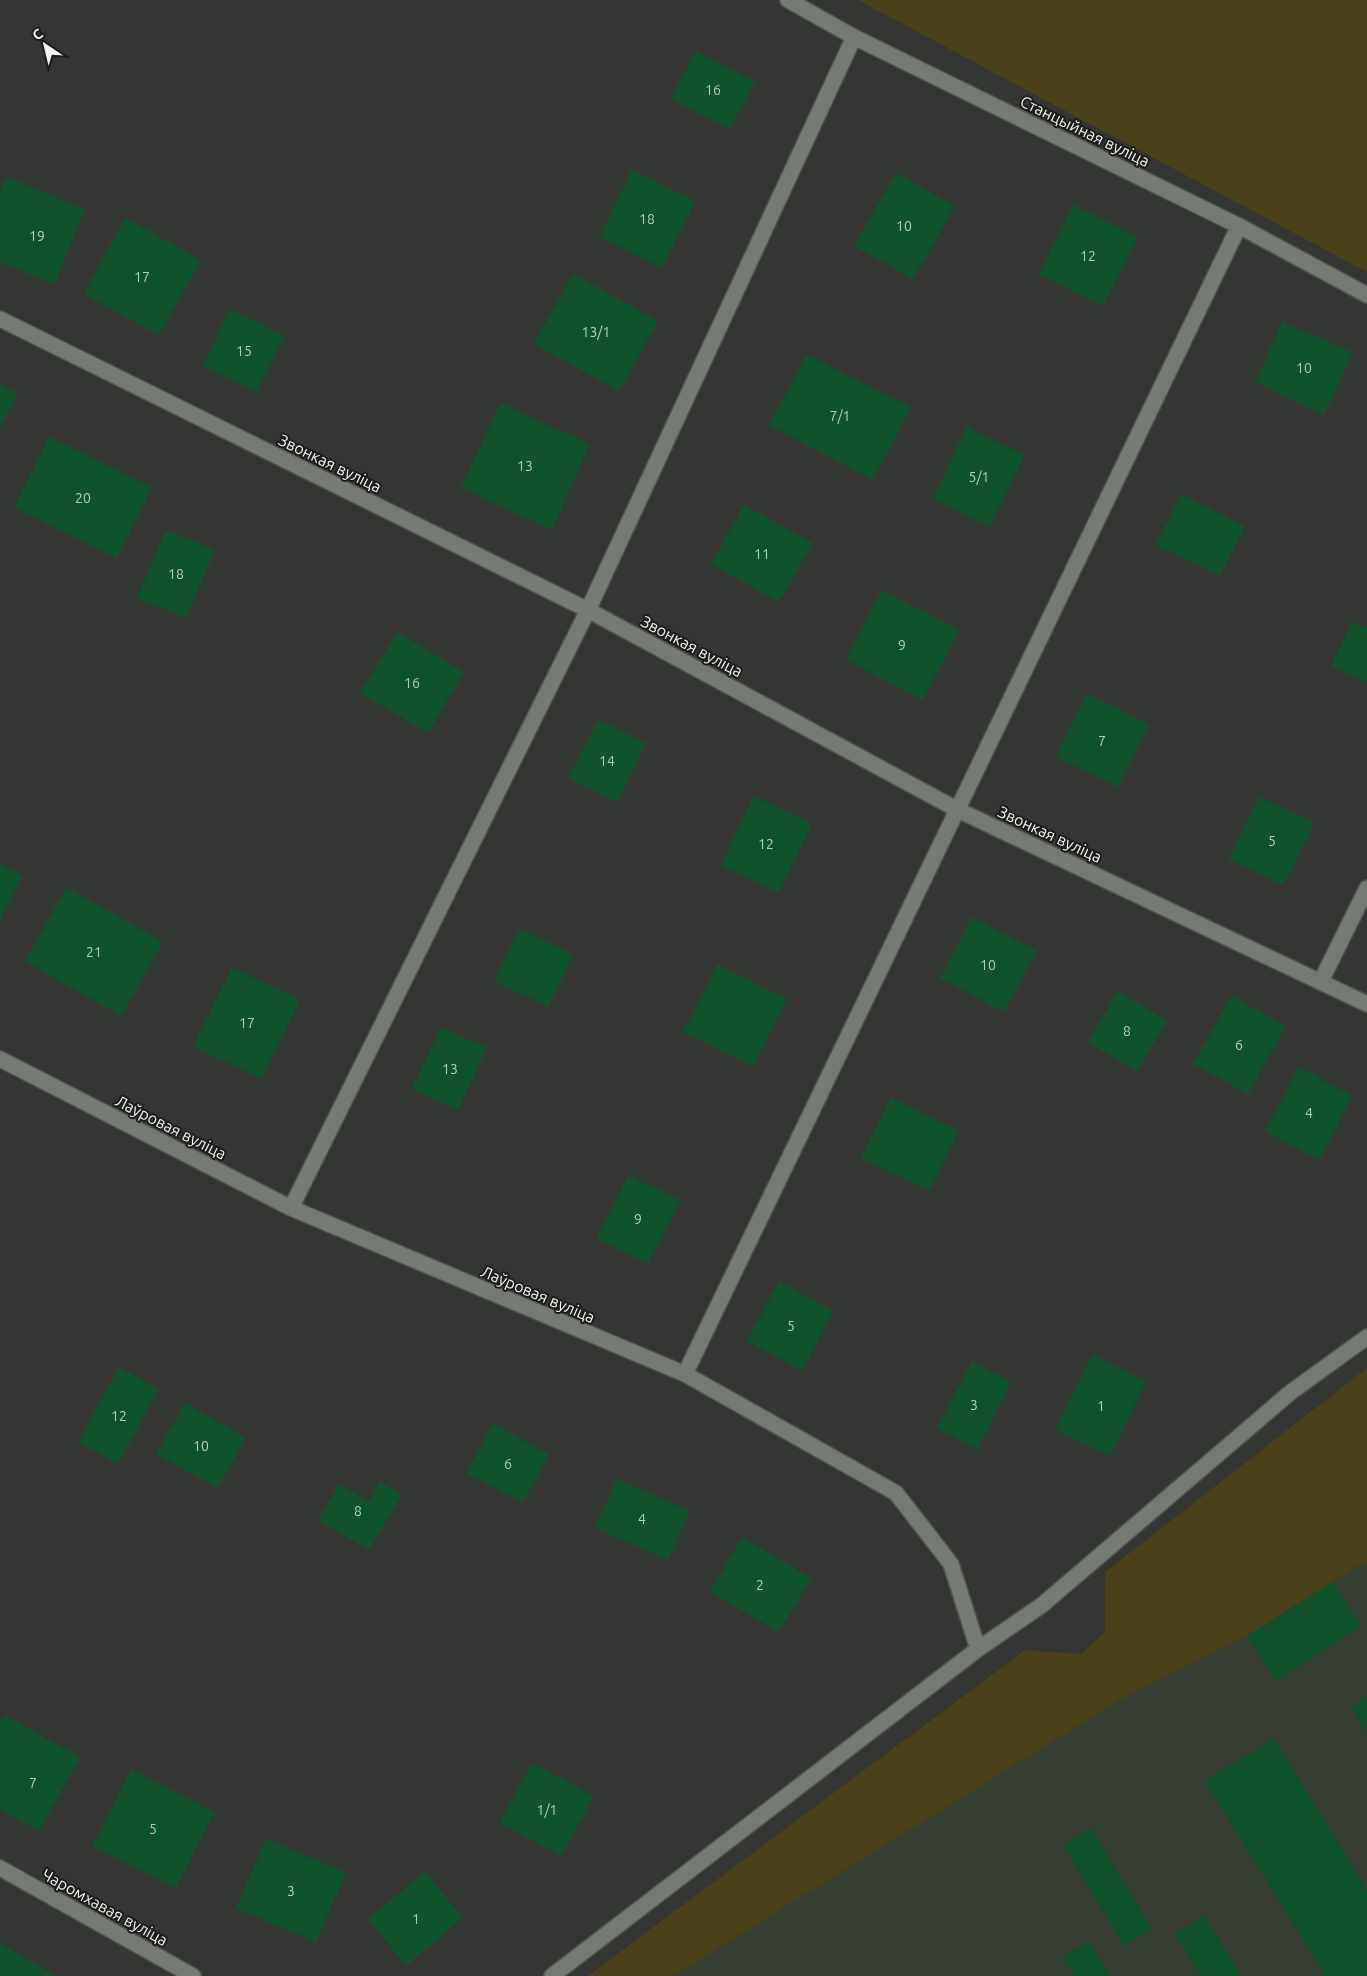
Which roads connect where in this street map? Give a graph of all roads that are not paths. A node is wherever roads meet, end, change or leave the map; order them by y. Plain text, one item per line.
1 (788, 0) edge
2 (854, 37) junction
3 (1239, 226) junction
4 (1367, 295) edge
5 (0, 319) edge
6 (588, 610) junction
7 (958, 810) junction
8 (1367, 888) edge
9 (1321, 980) junction
10 (1367, 1004) edge
11 (0, 1059) edge
12 (291, 1208) junction
13 (1367, 1337) edge
14 (685, 1374) junction
15 (978, 1649) junction
16 (0, 1868) edge
17 (193, 1976) edge
18 (552, 1976) edge

1 - 2 street, Станцыйная вуліца
2 - 3 street, Станцыйная вуліца
2 - 6 street
3 - 4 street, Станцыйная вуліца
3 - 7 street
5 - 6 street, Звонкая вуліца
6 - 7 street, Звонкая вуліца
6 - 12 street
7 - 9 street, Звонкая вуліца
7 - 14 street
8 - 9 street
9 - 10 street, Звонкая вуліца
11 - 12 street, Лаўровая вуліца
12 - 14 street, Лаўровая вуліца
13 - 15 street
14 - 15 street, Лаўровая вуліца
15 - 18 street
16 - 17 street, Чаромхавая вуліца

